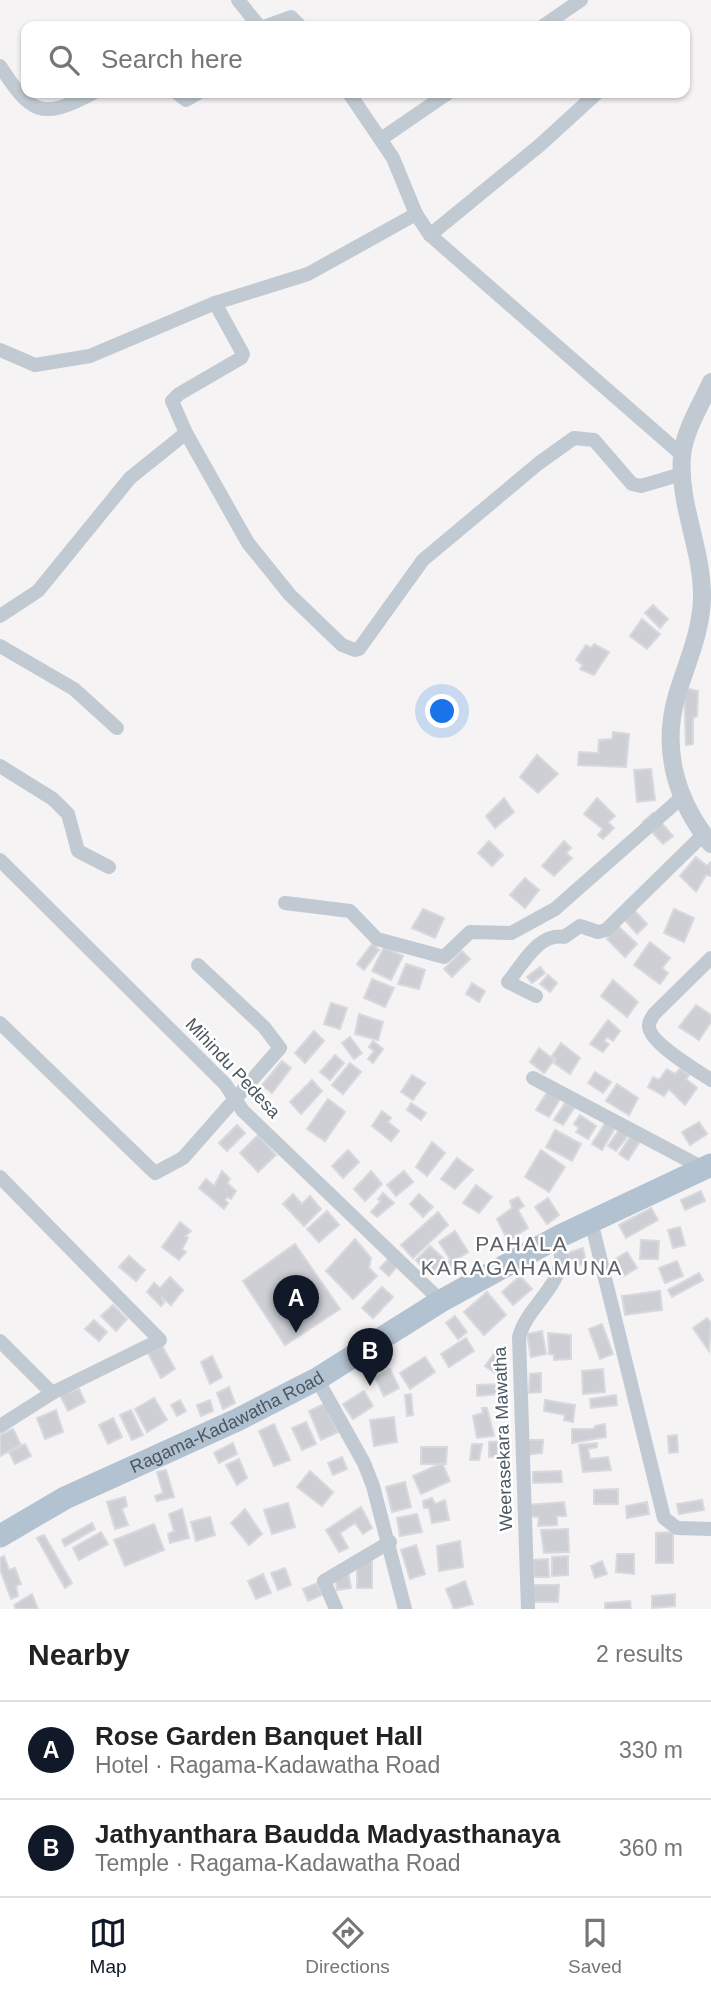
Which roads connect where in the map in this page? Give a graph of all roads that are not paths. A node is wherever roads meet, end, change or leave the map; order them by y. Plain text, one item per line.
1 (238, 0) edge
2 (581, 0) edge
3 (256, 21) edge
4 (550, 21) edge
5 (0, 66) edge
6 (21, 97) edge
7 (22, 98) edge
8 (84, 98) edge
9 (352, 98) edge
10 (441, 98) edge
11 (592, 98) edge
12 (381, 139) junction
13 (416, 214) junction
14 (429, 235) junction
15 (215, 303) junction
16 (0, 350) edge
17 (711, 382) edge
18 (186, 433) junction
19 (682, 454) junction
20 (682, 474) junction
21 (0, 616) edge
22 (0, 646) edge
23 (117, 728) dead end
24 (0, 766) edge
25 (681, 798) junction
26 (707, 839) edge
27 (0, 860) edge
28 (109, 867) dead end
29 (285, 903) dead end
30 (711, 958) edge
31 (198, 964) dead end
32 (536, 996) dead end
33 (0, 1023) edge
34 (533, 1078) dead end
35 (711, 1080) edge
36 (234, 1097) junction
37 (707, 1166) edge
38 (0, 1177) edge
39 (591, 1221) junction
40 (558, 1237) junction
41 (441, 1301) junction
42 (0, 1341) edge
43 (317, 1379) junction
44 (52, 1393) junction
45 (0, 1426) edge
46 (711, 1529) edge
47 (1, 1533) edge
48 (390, 1542) junction
49 (336, 1609) edge
50 (405, 1609) edge
51 (528, 1609) edge

1 - 3 street
2 - 4 street
5 - 6 street
7 - 8 street
9 - 12 street
10 - 12 street
11 - 14 street
12 - 13 street
13 - 14 street
13 - 15 street
14 - 19 street
15 - 16 street
15 - 18 street
17 - 19 street
18 - 20 street
18 - 21 street
19 - 20 street
20 - 25 street
22 - 23 street
24 - 28 street
25 - 26 street
25 - 29 street
26 - 32 street
27 - 36 street, Mihindu Pedesa
30 - 35 street
31 - 36 street
33 - 36 street
34 - 37 street
36 - 41 street, Mihindu Pedesa
37 - 39 main road, Ragama-Kadawatha Road
38 - 44 street
39 - 40 main road, Ragama-Kadawatha Road
39 - 46 street
40 - 41 main road, Ragama-Kadawatha Road
40 - 51 street, Weerasekara Mawatha
41 - 43 main road, Ragama-Kadawatha Road
42 - 44 street
43 - 47 main road, Ragama-Kadawatha Road
43 - 48 street
44 - 45 street
48 - 49 street
48 - 50 street

